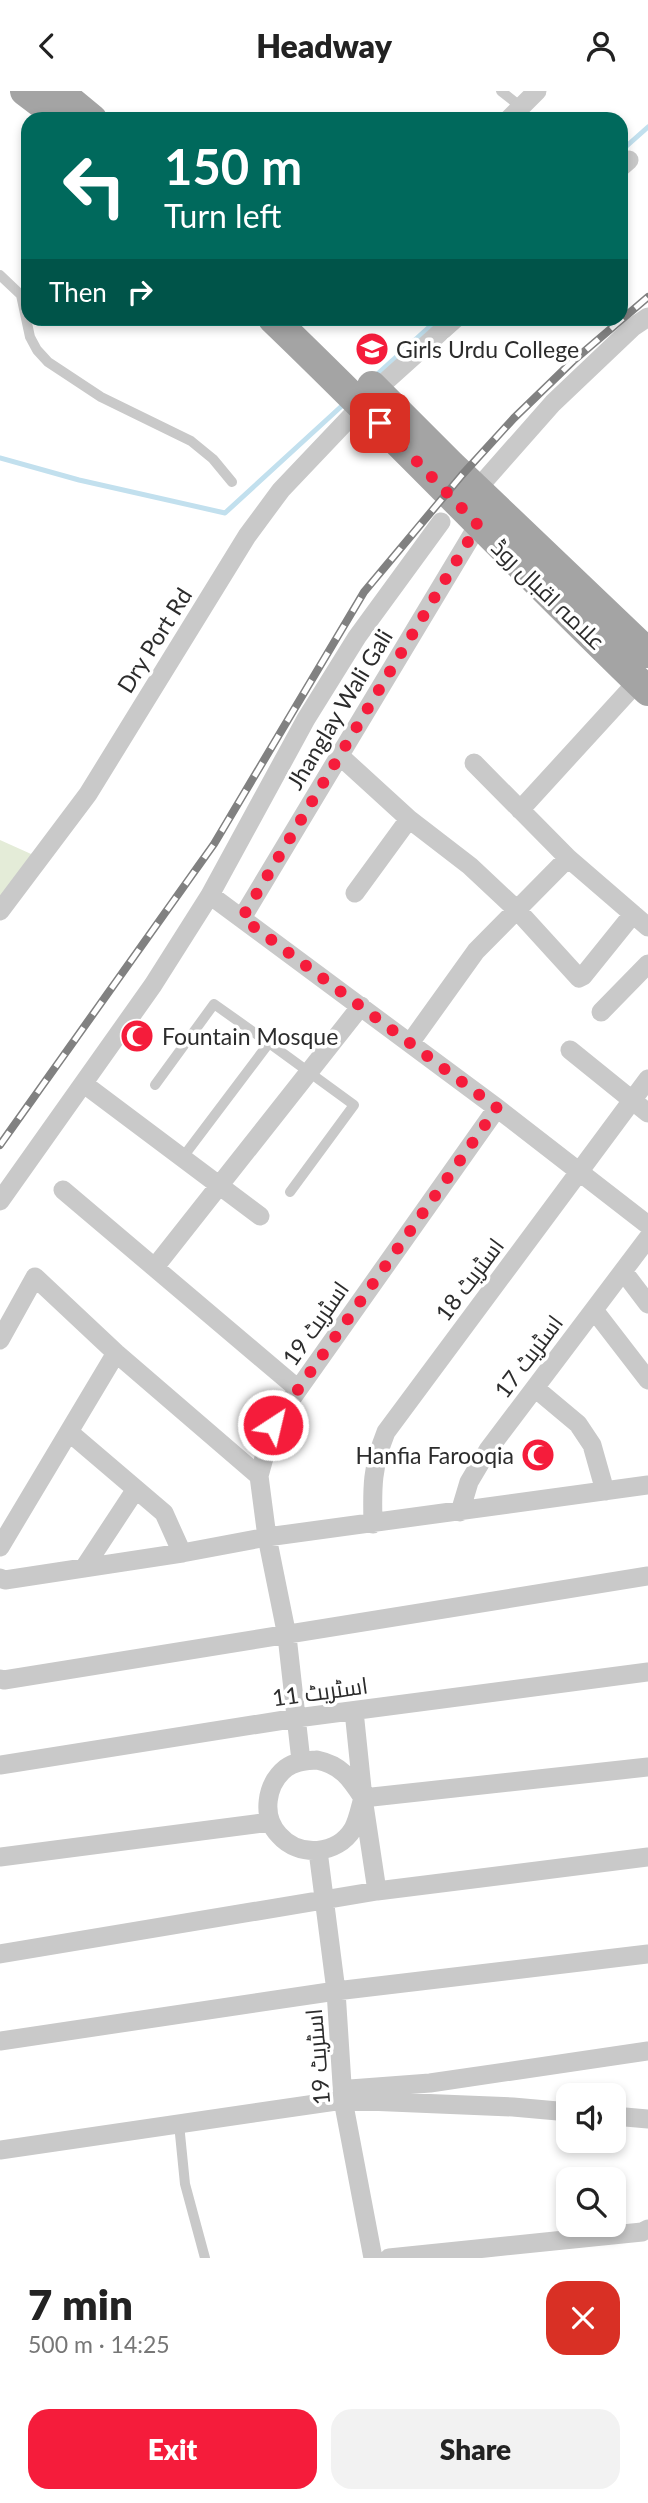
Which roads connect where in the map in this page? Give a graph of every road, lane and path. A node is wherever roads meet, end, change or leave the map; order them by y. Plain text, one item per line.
1 (25, 91) edge
2 (501, 91) edge
3 (537, 91) edge
4 (70, 110) edge
5 (514, 112) edge
6 (516, 112) edge
7 (0, 275) edge
8 (21, 295) edge
9 (648, 317) edge
10 (28, 326) edge
11 (283, 326) edge
12 (307, 326) edge
13 (447, 326) edge
14 (369, 397) junction
15 (232, 482) dead end
16 (478, 488) junction
17 (441, 522) dead end
18 (478, 525) junction
19 (648, 653) edge
20 (643, 686) edge
21 (340, 755) junction
22 (474, 763) dead end
23 (520, 810) junction
24 (410, 819) junction
25 (568, 858) junction
26 (355, 893) dead end
27 (210, 895) junction
28 (517, 910) junction
29 (0, 911) edge
30 (633, 914) junction
31 (242, 918) junction
32 (648, 927) edge
33 (648, 964) edge
34 (360, 1006) junction
35 (601, 1012) dead end
36 (269, 1042) junction
37 (410, 1043) junction
38 (570, 1051) dead end
39 (309, 1072) junction
40 (648, 1079) edge
41 (84, 1084) junction
42 (155, 1084) dead end
43 (631, 1101) junction
44 (497, 1108) junction
45 (648, 1113) edge
46 (183, 1157) junction
47 (579, 1172) junction
48 (220, 1185) junction
49 (63, 1190) dead end
50 (290, 1192) dead end
51 (0, 1201) edge
52 (260, 1216) dead end
53 (648, 1225) edge
54 (648, 1238) edge
55 (155, 1268) junction
56 (623, 1271) junction
57 (648, 1304) edge
58 (594, 1310) junction
59 (0, 1340) edge
60 (116, 1353) junction
61 (648, 1380) edge
62 (535, 1388) junction
63 (298, 1389) junction
64 (69, 1432) junction
65 (259, 1476) junction
66 (648, 1485) edge
67 (136, 1489) junction
68 (605, 1491) junction
69 (460, 1511) junction
70 (373, 1524) junction
71 (267, 1537) junction
72 (0, 1546) edge
73 (182, 1553) junction
74 (84, 1568) junction
75 (648, 1576) edge
76 (0, 1578) edge
77 (287, 1636) junction
78 (648, 1672) edge
79 (0, 1679) edge
80 (354, 1710) junction
81 (297, 1718) junction
82 (301, 1761) junction
83 (0, 1765) edge
84 (648, 1767) edge
85 (363, 1798) junction
86 (270, 1822) junction
87 (318, 1851) junction
88 (0, 1857) edge
89 (648, 1857) edge
90 (377, 1891) junction
91 (323, 1899) junction
92 (0, 1954) edge
93 (648, 1954) edge
94 (336, 1991) junction
95 (0, 2041) edge
96 (648, 2051) edge
97 (343, 2095) junction
98 (556, 2111) edge
99 (626, 2117) edge
100 (648, 2119) edge
101 (180, 2124) junction
102 (0, 2150) edge
103 (648, 2229) edge
104 (205, 2258) edge
105 (373, 2258) edge
106 (389, 2258) edge

1 - 4 main road
2 - 5 lane
3 - 6 street
7 - 8 lane
9 - 16 street
10 - 15 lane
11 - 14 main road, علامہ اقبال روڈ
12 - 14 main road, علامہ اقبال روڈ
13 - 14 street, Dry Port Rd
14 - 16 main road, علامہ اقبال روڈ
14 - 18 main road, علامہ اقبال روڈ
14 - 29 street, Dry Port Rd
16 - 19 main road, علامہ اقبال روڈ
17 - 27 street
18 - 20 main road, علامہ اقبال روڈ
18 - 21 street, Jhanglay Wali Gali
20 - 23 street
21 - 24 street
21 - 31 street, Jhanglay Wali Gali
22 - 23 street
23 - 25 street
24 - 26 street
24 - 28 street
25 - 28 street
25 - 30 street
27 - 31 street
27 - 41 street
28 - 30 street
28 - 37 street
30 - 32 street
31 - 34 street
33 - 35 street
34 - 37 street
34 - 39 street
36 - 39 lane
36 - 42 lane
36 - 46 lane
37 - 44 street
38 - 43 street
39 - 48 street
39 - 50 lane
40 - 43 street, اسٹریٹ 18
41 - 46 street
41 - 51 street
43 - 45 street
43 - 47 street, اسٹریٹ 18
44 - 47 street
44 - 63 street, اسٹریٹ 19
46 - 48 street
47 - 53 street
47 - 70 street, اسٹریٹ 18
48 - 52 street
48 - 55 street
49 - 55 street
54 - 56 street, اسٹریٹ 17
55 - 63 street
56 - 57 street
56 - 58 street, اسٹریٹ 17
58 - 61 street
58 - 62 street, اسٹریٹ 17
59 - 60 street
60 - 64 street
60 - 65 street
62 - 68 street
62 - 69 street, اسٹریٹ 17
63 - 65 street, اسٹریٹ 19
64 - 67 street
64 - 72 street
65 - 71 street, اسٹریٹ 19
66 - 68 street
67 - 73 street
67 - 74 street
68 - 69 street
69 - 70 street
70 - 71 street
71 - 73 street
71 - 77 street, اسٹریٹ 19
73 - 74 street
74 - 76 street
75 - 77 street
77 - 79 street
77 - 81 street, اسٹریٹ 19
78 - 80 street, اسٹریٹ 11
80 - 81 street, اسٹریٹ 11
80 - 85 street
81 - 82 street, اسٹریٹ 19
81 - 83 street, اسٹریٹ 11
82 - 85 street
82 - 86 street
84 - 85 street
85 - 87 street
85 - 90 street
86 - 87 street
86 - 88 street
87 - 91 street, اسٹریٹ 19
89 - 90 street
90 - 91 street
91 - 92 street
91 - 94 street, اسٹریٹ 19
93 - 94 street
94 - 95 street
94 - 97 street, اسٹریٹ 19
96 - 97 street
97 - 98 street
97 - 101 street
97 - 105 street, اسٹریٹ 19
99 - 100 street
101 - 102 street
101 - 104 lane
103 - 106 street

